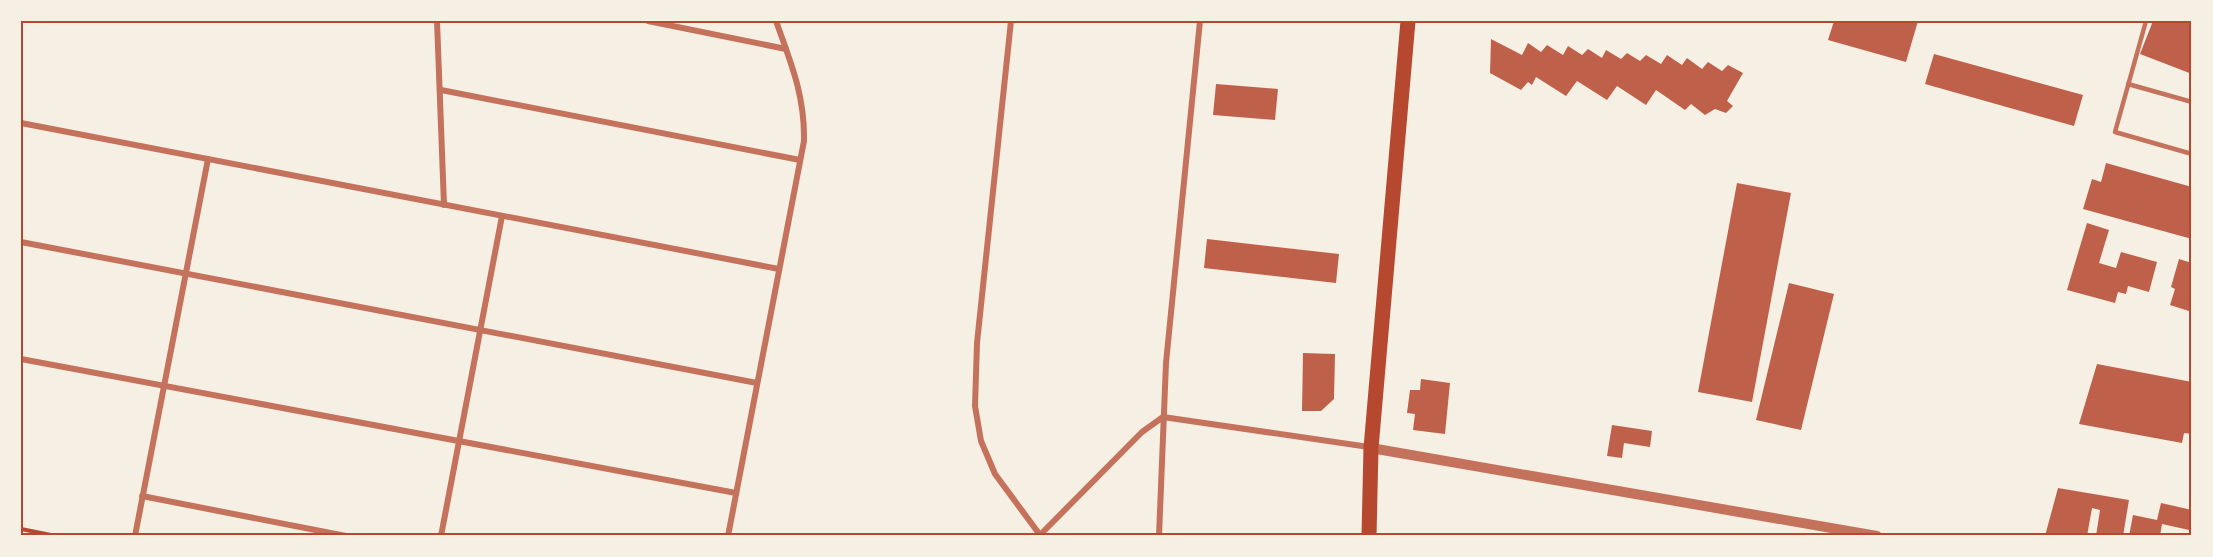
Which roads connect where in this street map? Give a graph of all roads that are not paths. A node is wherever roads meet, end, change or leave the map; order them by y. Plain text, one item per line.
1 (437, 21) edge
2 (648, 21) edge
3 (776, 21) edge
4 (1011, 21) edge
5 (1200, 21) edge
6 (1408, 21) edge
7 (2146, 21) edge
8 (786, 49) junction
9 (2128, 84) junction
10 (441, 90) junction
11 (2192, 102) edge
12 (21, 123) edge
13 (2192, 154) edge
14 (208, 159) junction
15 (801, 160) junction
16 (444, 205) junction
17 (502, 216) junction
18 (21, 242) edge
19 (779, 269) junction
20 (186, 274) junction
21 (480, 330) junction
22 (21, 358) edge
23 (757, 383) junction
24 (164, 385) junction
25 (1163, 417) junction
26 (459, 441) junction
27 (1371, 448) junction
28 (736, 494) junction
29 (142, 496) junction
30 (135, 536) edge
31 (346, 536) edge
32 (441, 536) edge
33 (728, 536) edge
34 (1039, 536) edge
35 (1159, 536) edge
36 (1370, 536) edge
37 (1877, 536) edge

1 - 10 street
2 - 8 street
3 - 8 street
4 - 34 street
5 - 25 street
6 - 27 main road
7 - 9 lane
8 - 15 street
9 - 11 lane
9 - 13 lane
10 - 15 street
10 - 16 street
12 - 14 street
14 - 16 street
14 - 20 street
15 - 19 street
16 - 17 street
17 - 19 street
17 - 21 street
18 - 20 street
19 - 23 street
20 - 21 street
20 - 24 street
21 - 23 street
21 - 26 street
22 - 24 street
23 - 28 street
24 - 26 street
24 - 29 street
25 - 27 street
25 - 34 street
25 - 35 street
26 - 28 street
26 - 32 street
27 - 36 main road
27 - 37 street
28 - 33 street
29 - 30 street
29 - 31 street

